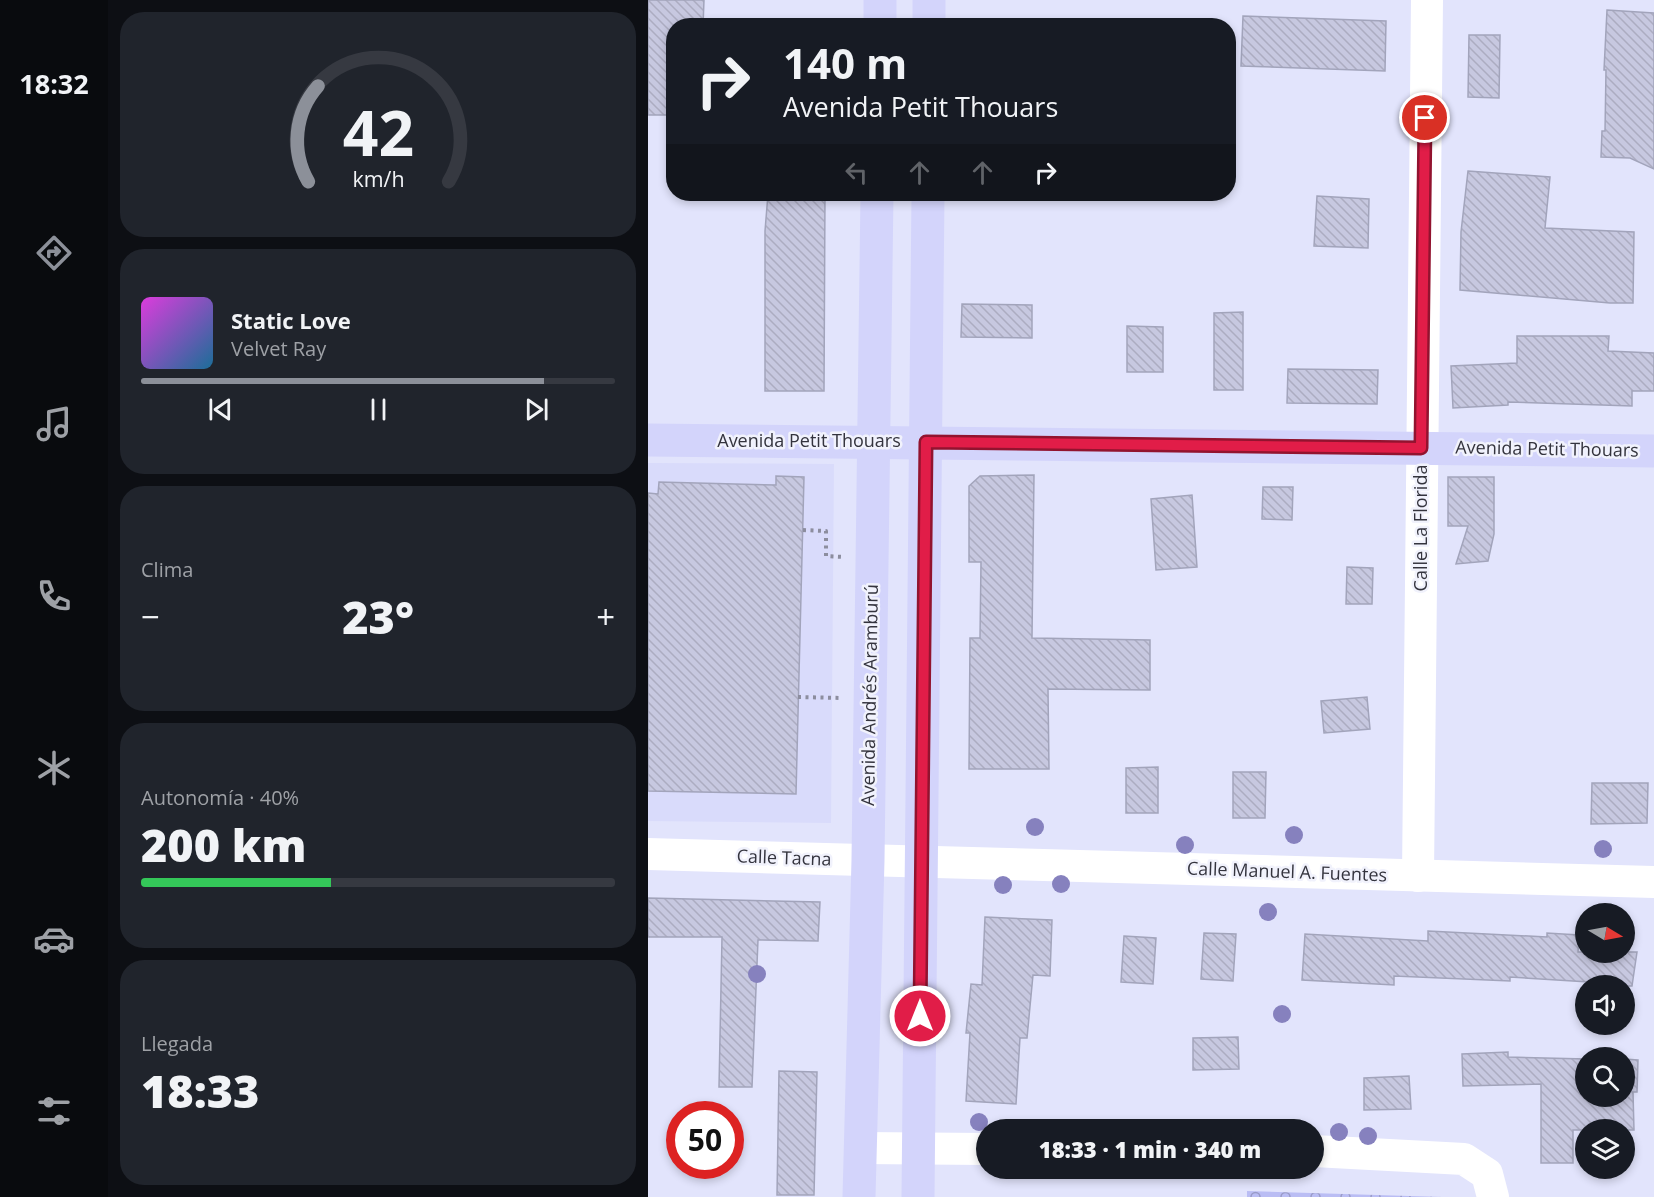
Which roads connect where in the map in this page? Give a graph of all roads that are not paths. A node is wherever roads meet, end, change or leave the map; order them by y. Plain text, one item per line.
1 (880, 0) edge
2 (929, 0) edge
3 (1427, 0) edge
4 (880, 18) edge
5 (929, 18) edge
6 (877, 201) edge
7 (928, 201) edge
8 (648, 440) edge
9 (874, 441) junction
10 (926, 442) junction
11 (1421, 448) junction
12 (1654, 450) edge
13 (648, 854) edge
14 (868, 860) junction
15 (921, 861) junction
16 (1419, 876) junction
17 (1654, 882) edge
18 (860, 1148) junction
19 (918, 1149) junction
20 (976, 1149) edge
21 (1324, 1152) edge
22 (859, 1197) edge
23 (918, 1197) edge
24 (1492, 1197) edge

1 - 4 main road
2 - 5 main road
3 - 11 street, Calle La Florida
6 - 9 main road, Avenida Andrés Aramburú
7 - 10 main road
8 - 9 main road, Avenida Petit Thouars
9 - 10 main road, Avenida Petit Thouars
9 - 14 main road, Avenida Andrés Aramburú
10 - 11 main road, Avenida Petit Thouars
10 - 15 main road
11 - 12 main road, Avenida Petit Thouars
11 - 16 street, Calle La Florida
13 - 14 street, Calle Tacna
14 - 15 street, Calle Tacna
14 - 18 main road, Avenida Andrés Aramburú
15 - 16 street, Calle Manuel A. Fuentes
15 - 19 main road
16 - 17 street, Calle Manuel A. Fuentes
18 - 19 street
18 - 22 main road, Avenida Andrés Aramburú
19 - 20 street
19 - 23 main road
21 - 24 street

